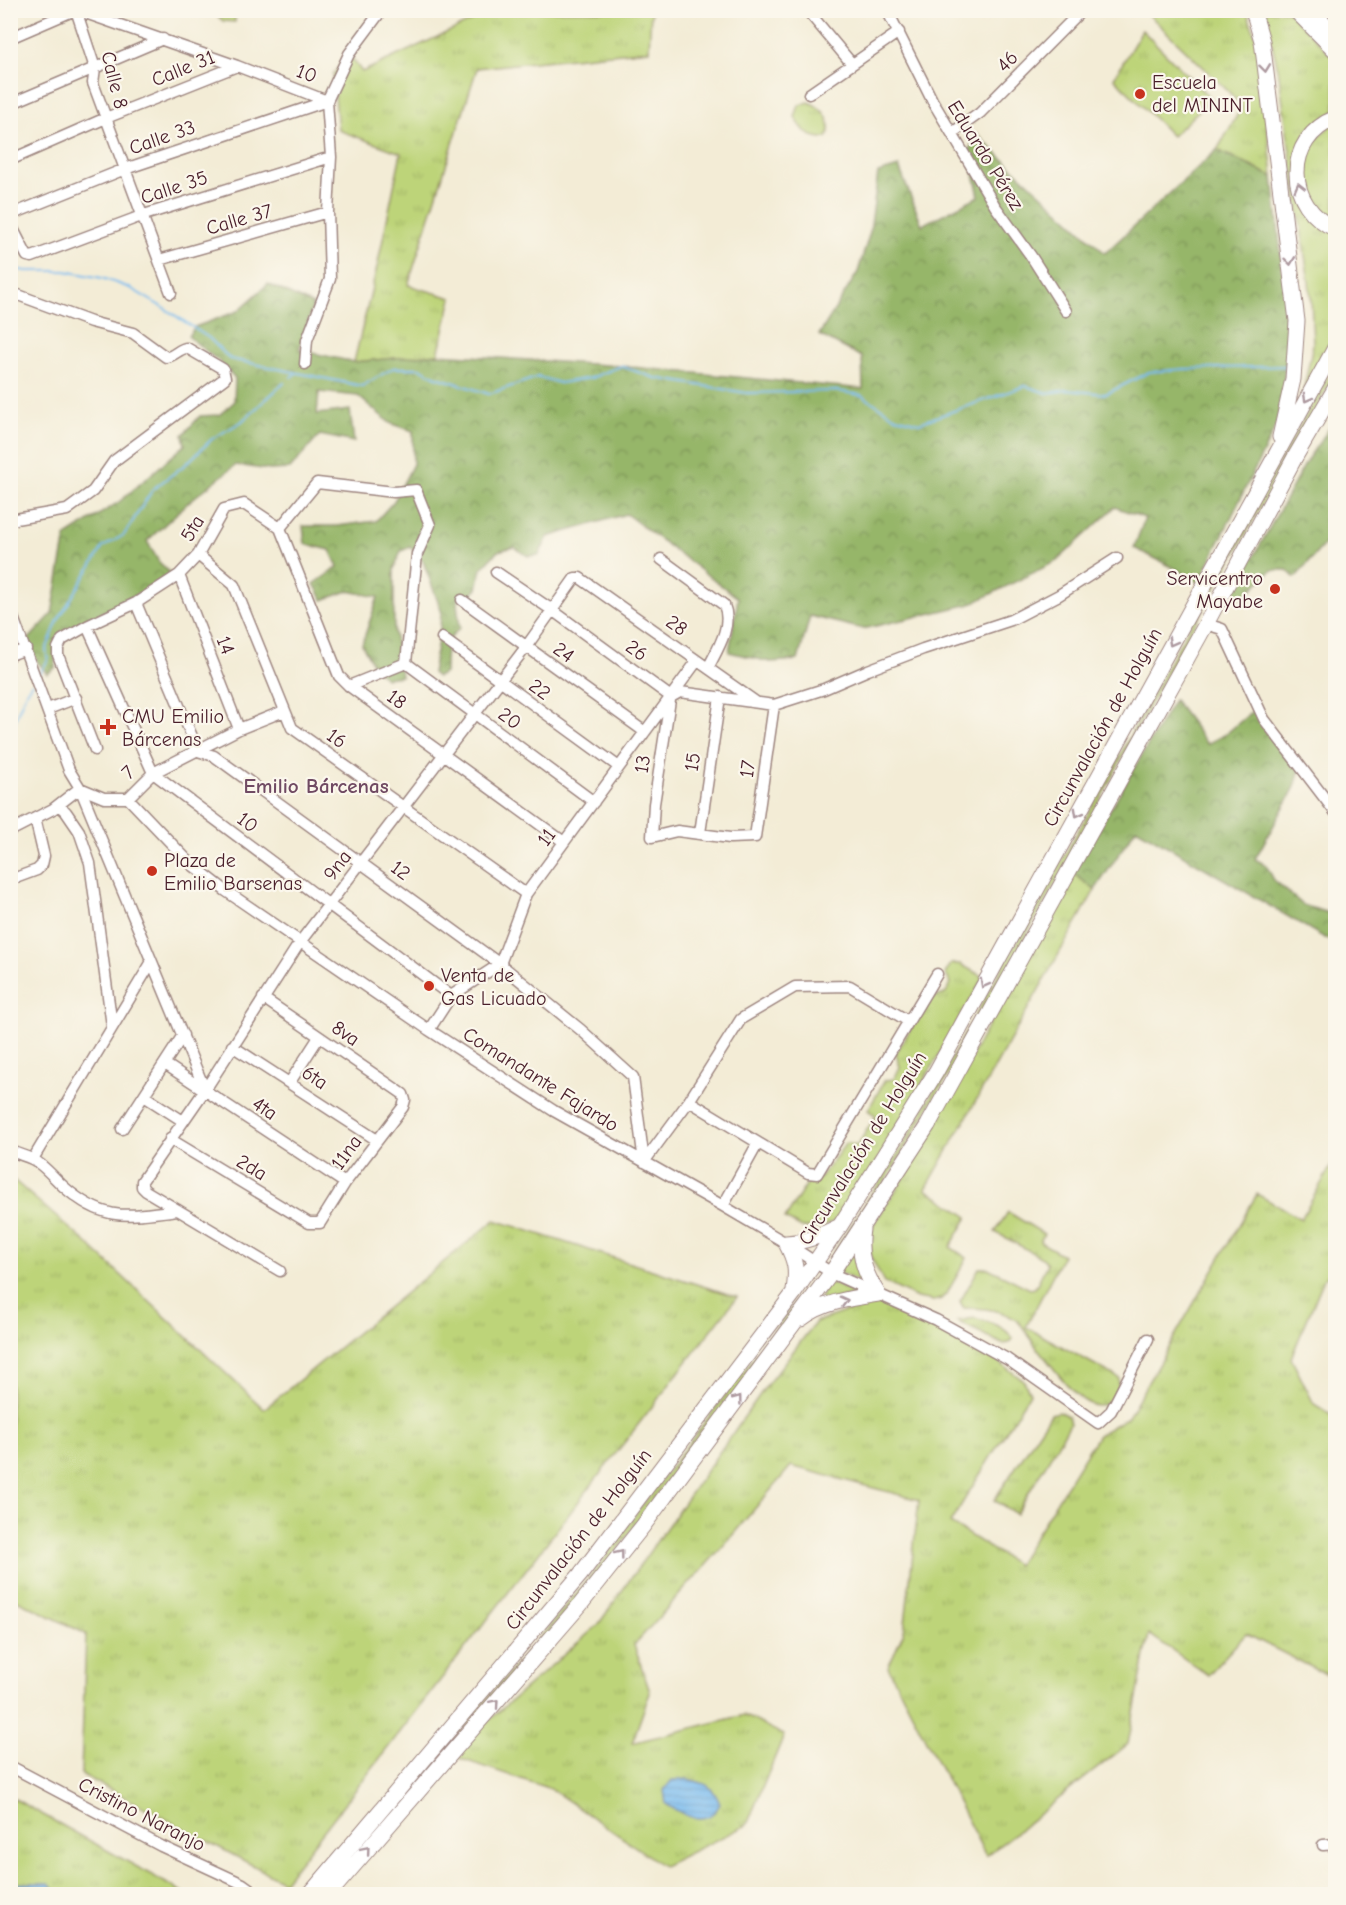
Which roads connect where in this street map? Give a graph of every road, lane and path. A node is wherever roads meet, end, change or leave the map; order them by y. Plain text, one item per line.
1 (76, 10) edge
2 (807, 10) edge
3 (887, 10) edge
4 (1082, 10) edge
5 (1253, 10) edge
6 (1295, 10) edge
7 (1311, 10) edge
8 (379, 12) edge
9 (898, 32) junction
10 (1335, 35) edge
11 (10, 38) edge
12 (162, 39) junction
13 (1335, 51) edge
14 (852, 64) junction
15 (237, 66) junction
16 (95, 68) junction
17 (809, 94) dead end
18 (327, 101) junction
19 (10, 104) edge
20 (106, 118) junction
21 (1335, 118) edge
22 (952, 133) junction
23 (331, 157) junction
24 (10, 160) edge
25 (125, 169) junction
26 (328, 212) junction
27 (10, 215) edge
28 (144, 215) junction
29 (10, 223) edge
30 (1335, 229) edge
31 (159, 260) junction
32 (10, 292) edge
33 (171, 293) dead end
34 (1066, 311) dead end
35 (1335, 346) edge
36 (304, 364) dead end
37 (1335, 387) edge
38 (1335, 405) edge
39 (1276, 453) junction
40 (1295, 457) junction
41 (10, 520) edge
42 (280, 528) junction
43 (198, 555) junction
44 (1117, 558) dead end
45 (661, 559) dead end
46 (496, 572) dead end
47 (179, 575) junction
48 (578, 577) joint
49 (462, 600) dead end
50 (136, 603) junction
51 (10, 609) edge
52 (552, 610) junction
53 (1206, 624) junction
54 (87, 626) junction
55 (442, 638) dead end
56 (526, 646) junction
57 (26, 650) junction
58 (10, 655) edge
59 (697, 661) junction
60 (406, 663) junction
61 (708, 668) junction
62 (499, 681) junction
63 (349, 687) junction
64 (671, 697) junction
65 (720, 697) junction
66 (76, 698) junction
67 (756, 702) junction
68 (774, 705) junction
69 (48, 709) junction
70 (284, 711) junction
71 (473, 713) junction
72 (239, 729) junction
73 (645, 732) junction
74 (95, 750) dead end
75 (198, 750) junction
76 (443, 755) junction
77 (619, 767) junction
78 (153, 773) junction
79 (80, 788) junction
80 (128, 798) junction
81 (594, 802) junction
82 (59, 805) junction
83 (402, 808) junction
84 (1335, 813) edge
85 (35, 818) junction
86 (10, 831) edge
87 (700, 833) junction
88 (564, 842) junction
89 (361, 863) junction
90 (10, 880) edge
91 (526, 894) junction
92 (329, 905) junction
93 (300, 942) junction
94 (151, 963) junction
95 (500, 964) junction
96 (937, 974) dead end
97 (451, 996) junction
98 (263, 999) junction
99 (908, 1021) junction
100 (112, 1026) junction
101 (429, 1030) junction
102 (183, 1035) junction
103 (320, 1037) junction
104 (232, 1046) junction
105 (165, 1064) junction
106 (290, 1082) junction
107 (205, 1090) junction
108 (144, 1096) junction
109 (405, 1100) joint
110 (689, 1101) junction
111 (183, 1120) junction
112 (122, 1129) dead end
113 (170, 1139) junction
114 (377, 1140) junction
115 (758, 1143) junction
116 (10, 1150) edge
117 (33, 1159) junction
118 (644, 1162) junction
119 (345, 1183) junction
120 (723, 1206) junction
121 (177, 1210) junction
122 (315, 1224) joint
123 (863, 1225) junction
124 (840, 1226) junction
125 (786, 1243) junction
126 (814, 1263) junction
127 (280, 1271) dead end
128 (832, 1272) junction
129 (794, 1293) junction
130 (878, 1294) junction
131 (792, 1326) junction
132 (1148, 1339) dead end
133 (10, 1766) edge
134 (1335, 1844) edge
135 (1323, 1845) dead end
136 (257, 1894) edge
137 (310, 1894) edge
138 (328, 1894) edge

1 - 11 street
1 - 12 street, 10
1 - 16 street, Calle 8
2 - 14 street
3 - 9 street, Eduardo Pérez
4 - 22 street, 46
5 -> 39 highway
6 - 13 highway
7 - 10 highway
8 - 18 street
9 - 14 street
9 - 22 street, Eduardo Pérez
12 - 15 street, 10
12 - 16 street
14 - 17 street
15 - 18 street, 10
15 - 20 street, Calle 31
16 - 19 street
16 - 20 street, Calle 8
18 - 23 street, 10
18 - 25 street, Calle 33
20 - 24 street, Calle 31
20 - 25 street, Calle 8
30 -> 21 highway
22 - 34 street, Eduardo Pérez
23 - 26 street, 10
23 - 28 street, Calle 35
25 - 27 street, Calle 33
25 - 28 street, Calle 8
26 - 31 street, Calle 37
26 - 36 street, 10
28 - 29 street, Calle 35
28 - 31 street, Calle 8
31 - 33 street, Calle 8
32 - 41 street
35 -> 39 highway, Circunvalación de Holguín
37 - 40 highway, Circunvalación de Holguín
38 - 40 highway
39 -> 124 highway, Circunvalación de Holguín
40 - 53 highway, Circunvalación de Holguín
42 - 43 street, 5ta
42 - 60 street
42 - 63 street, 18
43 - 47 street, 5ta
43 - 70 street, 16
44 - 68 street
45 - 61 street
46 - 52 street, 26
47 - 50 street, 5ta
47 - 72 street, 14
48 - 52 street, 9na
48 - 59 street, 28
49 - 56 street, 24
50 - 54 street, 5ta
50 - 75 street
51 - 57 street
52 - 56 street, 9na
52 - 64 street, 26
53 - 84 street
53 - 123 highway, Circunvalación de Holguín
54 - 66 street, 5ta
54 - 78 street, 10
55 - 62 street, 22
56 - 62 street, 9na
56 - 73 street, 24
57 - 58 street
57 - 69 street
59 - 61 street, 28
59 - 64 street, 11
60 - 63 street
60 - 71 street, 20
61 - 67 street, 28
62 - 71 street, 9na
62 - 77 street, 22
63 - 76 street, 18
64 - 65 street
64 - 73 street, 11
64 - 87 street, 13
65 - 67 street
65 - 87 street, 15
66 - 69 street
66 - 74 street
67 - 68 street
68 - 87 street, 17
69 - 79 street
70 - 72 street, 7
70 - 83 street, 16
71 - 76 street, 9na
71 - 81 street, 20
72 - 75 street, 7
73 - 77 street, 11
75 - 78 street, 7
75 - 89 street, 12
76 - 83 street, 9na
76 - 88 street, 18
77 - 81 street, 11
78 - 80 street, 7
78 - 92 street, 10
79 - 80 street
79 - 82 street
79 - 94 street
80 - 93 street, Comandante Fajardo
81 - 88 street, 11
82 - 85 street
82 - 100 street
83 - 89 street, 9na
83 - 91 street, 16
85 - 86 street
85 - 90 street
88 - 91 street, 11
89 - 92 street, 9na
89 - 95 street, 12
91 - 95 street, 11
92 - 93 street, 9na
92 - 97 street, 10
93 - 98 street, 9na
93 - 101 street, Comandante Fajardo
94 - 100 street
94 - 102 street
95 - 97 street
95 - 118 street, 12
96 - 99 street
97 - 101 street
98 - 103 street, 8va
98 - 104 street, 9na
99 - 110 street
99 - 115 street
100 - 117 street
101 - 118 street, Comandante Fajardo
102 - 105 street
102 - 107 street
103 - 106 street
103 - 109 street, 8va
104 - 106 street, 6ta
104 - 107 street, 9na
105 - 107 street, 4ta
105 - 108 street
106 - 114 street, 6ta
107 - 111 street, 9na
107 - 119 street, 4ta
108 - 111 street
108 - 112 street
109 - 114 street, 11na
110 - 115 street
110 - 118 street
111 - 113 street, 9na
113 - 121 street, 9na
113 - 122 street, 2da
114 - 119 street, 11na
115 - 120 street
116 - 117 street
117 - 121 street
118 - 120 street, Comandante Fajardo
119 - 122 street, 11na
120 - 125 street, Comandante Fajardo
121 - 127 street
123 - 128 highway, Circunvalación de Holguín
123 - 130 highway
124 - 125 highway
124 - 126 highway, Circunvalación de Holguín
125 - 126 street, Comandante Fajardo
125 - 129 highway
126 - 128 street, Comandante Fajardo
126 - 129 highway, Circunvalación de Holguín
128 - 130 street, Comandante Fajardo
128 - 131 highway, Circunvalación de Holguín
129 - 137 highway, Circunvalación de Holguín
131 -> 130 highway
130 - 132 street, Comandante Fajardo
138 -> 131 highway, Circunvalación de Holguín
133 - 136 street, Cristino Naranjo
134 - 135 street

